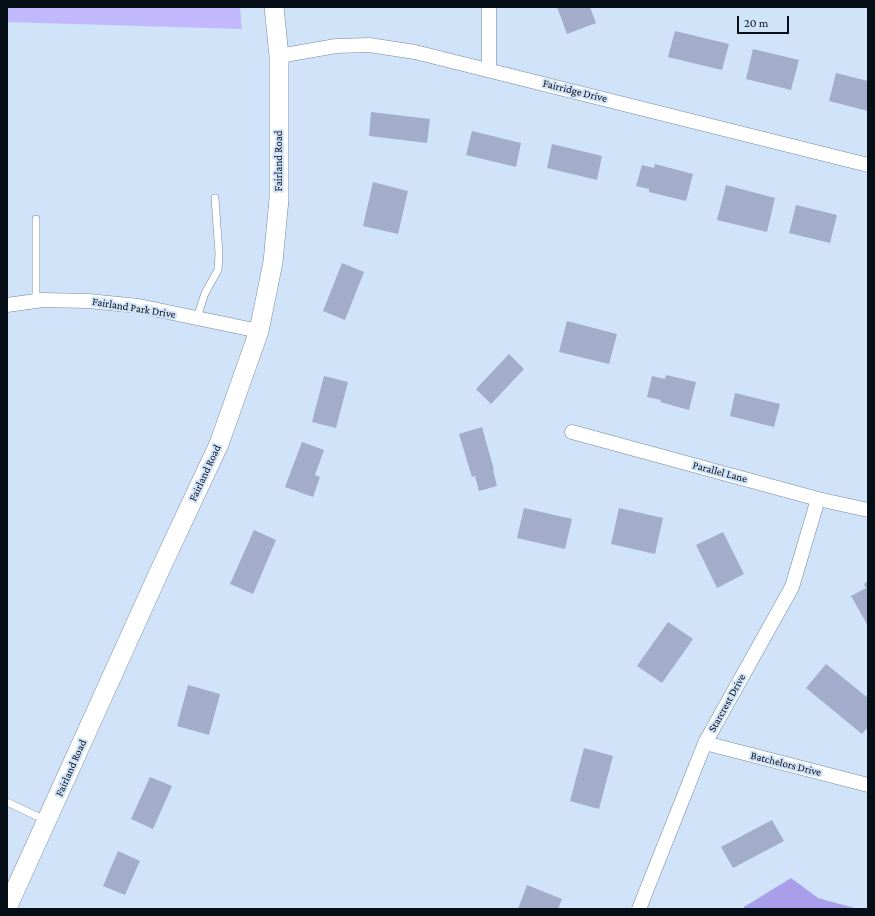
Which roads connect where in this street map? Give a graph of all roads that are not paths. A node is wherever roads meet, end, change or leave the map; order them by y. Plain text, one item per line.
1 (274, 7) edge
2 (489, 7) edge
3 (279, 56) junction
4 (489, 70) junction
5 (868, 165) edge
6 (215, 198) dead end
7 (36, 219) dead end
8 (36, 301) junction
9 (7, 304) edge
10 (197, 318) junction
11 (259, 331) junction
12 (572, 432) dead end
13 (818, 498) junction
14 (868, 510) edge
15 (704, 743) junction
16 (868, 785) edge
17 (7, 802) edge
18 (47, 821) junction
19 (7, 908) edge
20 (639, 909) edge

1 - 3 main road, Fairland Road
2 - 4 street
3 - 4 street, Fairridge Drive
3 - 11 main road, Fairland Road
4 - 5 street, Fairridge Drive
6 - 10 lane
7 - 8 lane
8 - 9 street, Fairland Park Drive
8 - 10 street, Fairland Park Drive
10 - 11 street, Fairland Park Drive
11 - 18 main road, Fairland Road
12 - 13 street, Parallel Lane
13 - 14 street, Parallel Lane
13 - 15 street, Starcrest Drive
15 - 16 street, Batchelors Drive
15 - 20 street, Starcrest Drive
17 - 18 lane
18 - 19 main road, Fairland Road

